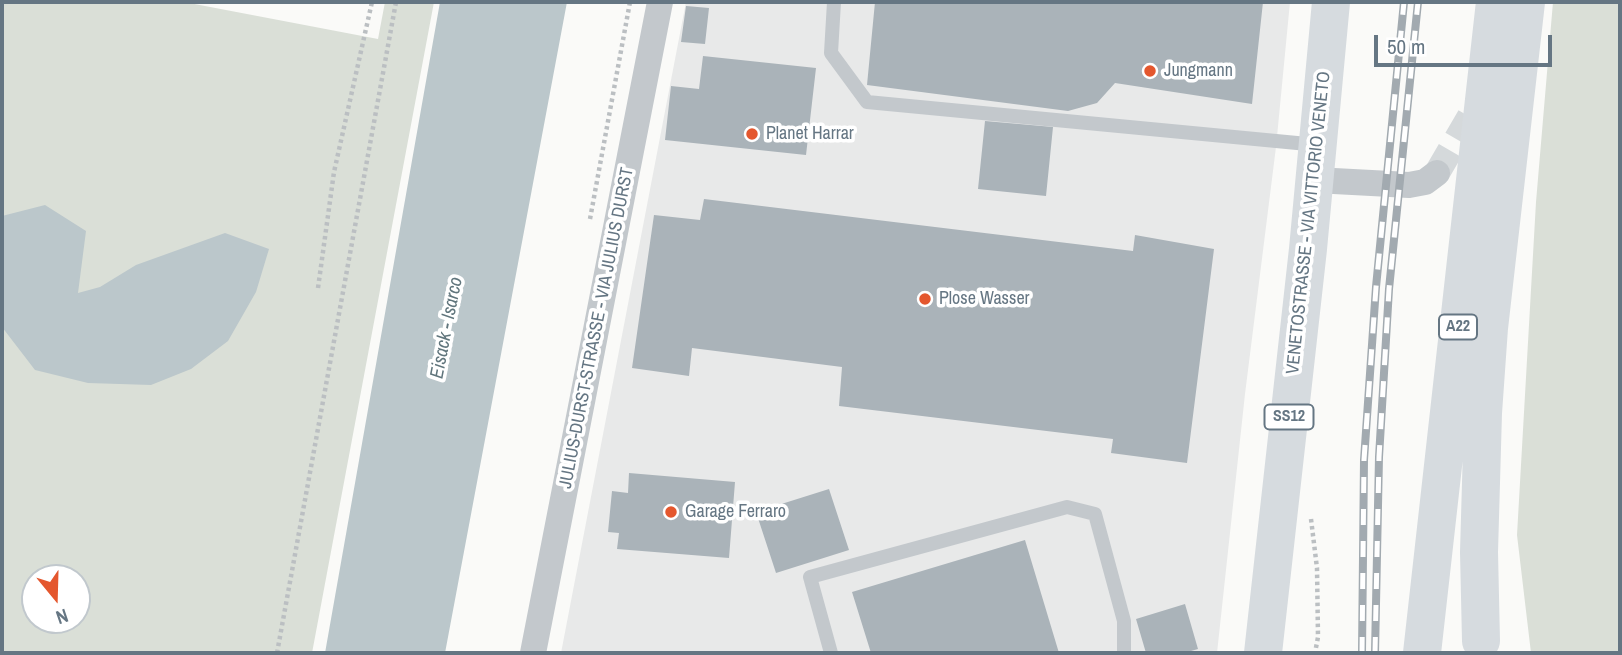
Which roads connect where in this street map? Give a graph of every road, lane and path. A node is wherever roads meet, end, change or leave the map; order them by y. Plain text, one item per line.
1 (372, 2) edge
2 (396, 2) edge
3 (660, 2) edge
4 (834, 2) edge
5 (1331, 2) edge
6 (1495, 2) edge
7 (1526, 2) edge
8 (1317, 162) junction
9 (1437, 173) tunnel mouth
10 (318, 288) dead end
11 (1309, 506) dead end
12 (1481, 641) dead end
13 (277, 653) edge
14 (533, 653) edge
15 (831, 653) edge
16 (1124, 653) edge
17 (1263, 653) edge
18 (1315, 653) edge
19 (1422, 653) edge

1 - 10 path
2 - 13 path
3 - 14 street, JULIUS-DURST-STRASSE - VIA JULIUS DURST
4 - 8 lane
5 - 8 main road, VENETOSTRASSE - VIA VITTORIO VENETO / SS12
6 - 19 main road, A22
7 - 12 main road, A22
8 - 9 street
8 - 17 main road, VENETOSTRASSE - VIA VITTORIO VENETO / SS12
11 - 18 path
15 - 16 lane

